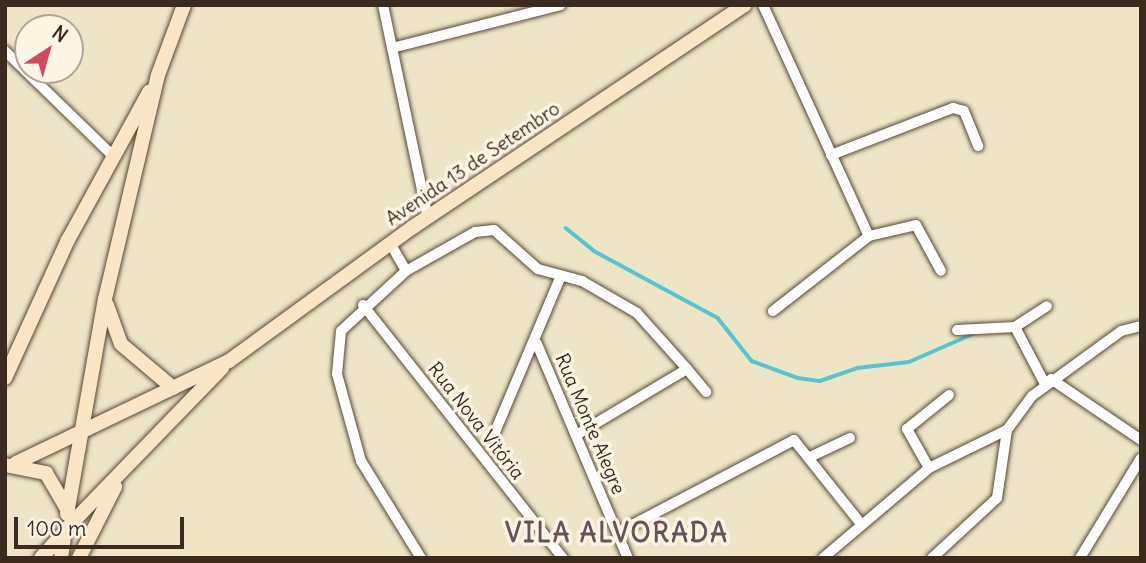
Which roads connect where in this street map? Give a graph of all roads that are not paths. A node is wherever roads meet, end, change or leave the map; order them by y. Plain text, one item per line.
1 (184, 5) edge
2 (383, 5) edge
3 (561, 5) edge
4 (744, 5) edge
5 (763, 5) edge
6 (392, 48) junction
7 (5, 51) edge
8 (158, 75) junction
9 (978, 146) dead end
10 (831, 155) junction
11 (114, 157) junction
12 (428, 218) junction
13 (869, 236) junction
14 (390, 243) junction
15 (406, 271) junction
16 (941, 271) dead end
17 (561, 276) junction
18 (105, 299) junction
19 (363, 305) junction
20 (1046, 306) dead end
21 (773, 311) dead end
22 (1141, 326) edge
23 (1015, 327) junction
24 (957, 330) dead end
25 (537, 344) junction
26 (229, 361) junction
27 (687, 369) junction
28 (5, 378) edge
29 (1048, 381) junction
30 (173, 388) junction
31 (706, 391) dead end
32 (949, 395) dead end
33 (83, 429) junction
34 (1007, 430) junction
35 (495, 432) dead end
36 (578, 434) junction
37 (850, 438) dead end
38 (1141, 440) edge
39 (811, 456) junction
40 (1141, 458) edge
41 (11, 464) edge
42 (929, 468) junction
43 (121, 477) junction
44 (67, 514) junction
45 (861, 524) junction
46 (65, 530) junction
47 (617, 533) junction
48 (41, 558) edge
49 (61, 558) edge
50 (79, 558) edge
51 (421, 558) edge
52 (563, 558) edge
53 (628, 558) edge
54 (823, 558) edge
55 (932, 558) edge
56 (1080, 558) edge

1 - 8 main road
2 - 6 street
3 - 6 street
4 - 12 main road, Avenida 13 de Setembro
5 - 10 street
6 - 12 street
7 - 11 street
8 - 11 main road
8 - 18 main road
9 - 10 street
10 - 13 street
11 - 28 main road
12 - 14 main road, Avenida 13 de Setembro
13 - 16 street
13 - 21 street
14 - 15 street
14 - 26 main road, Avenida 13 de Setembro
15 - 17 street
15 - 19 street
17 - 25 street
17 - 27 street
18 - 30 main road
18 - 33 main road
19 - 51 street
19 - 52 street, Rua Nova Vitória
20 - 23 street
22 - 29 street
23 - 24 street
23 - 29 street
25 - 35 street
25 - 36 street, Rua Monte Alegre
26 - 30 main road, Avenida 13 de Setembro
26 - 43 main road, Avenida 13 de Setembro
27 - 31 street
27 - 36 street
29 - 34 street
29 - 38 street
30 - 33 main road, Avenida 13 de Setembro
32 - 42 street
33 - 41 main road, Avenida 13 de Setembro
33 - 44 main road
34 - 42 street
34 - 55 street
36 - 47 street, Rua Monte Alegre
37 - 39 street
39 - 45 street
39 - 47 street
40 - 56 street
41 - 44 main road
42 - 45 street
43 - 46 main road, Avenida 13 de Setembro
43 - 50 main road
44 - 46 main road
45 - 54 street
46 - 48 main road, Avenida 13 de Setembro
46 - 49 main road
47 - 53 street, Rua Monte Alegre

